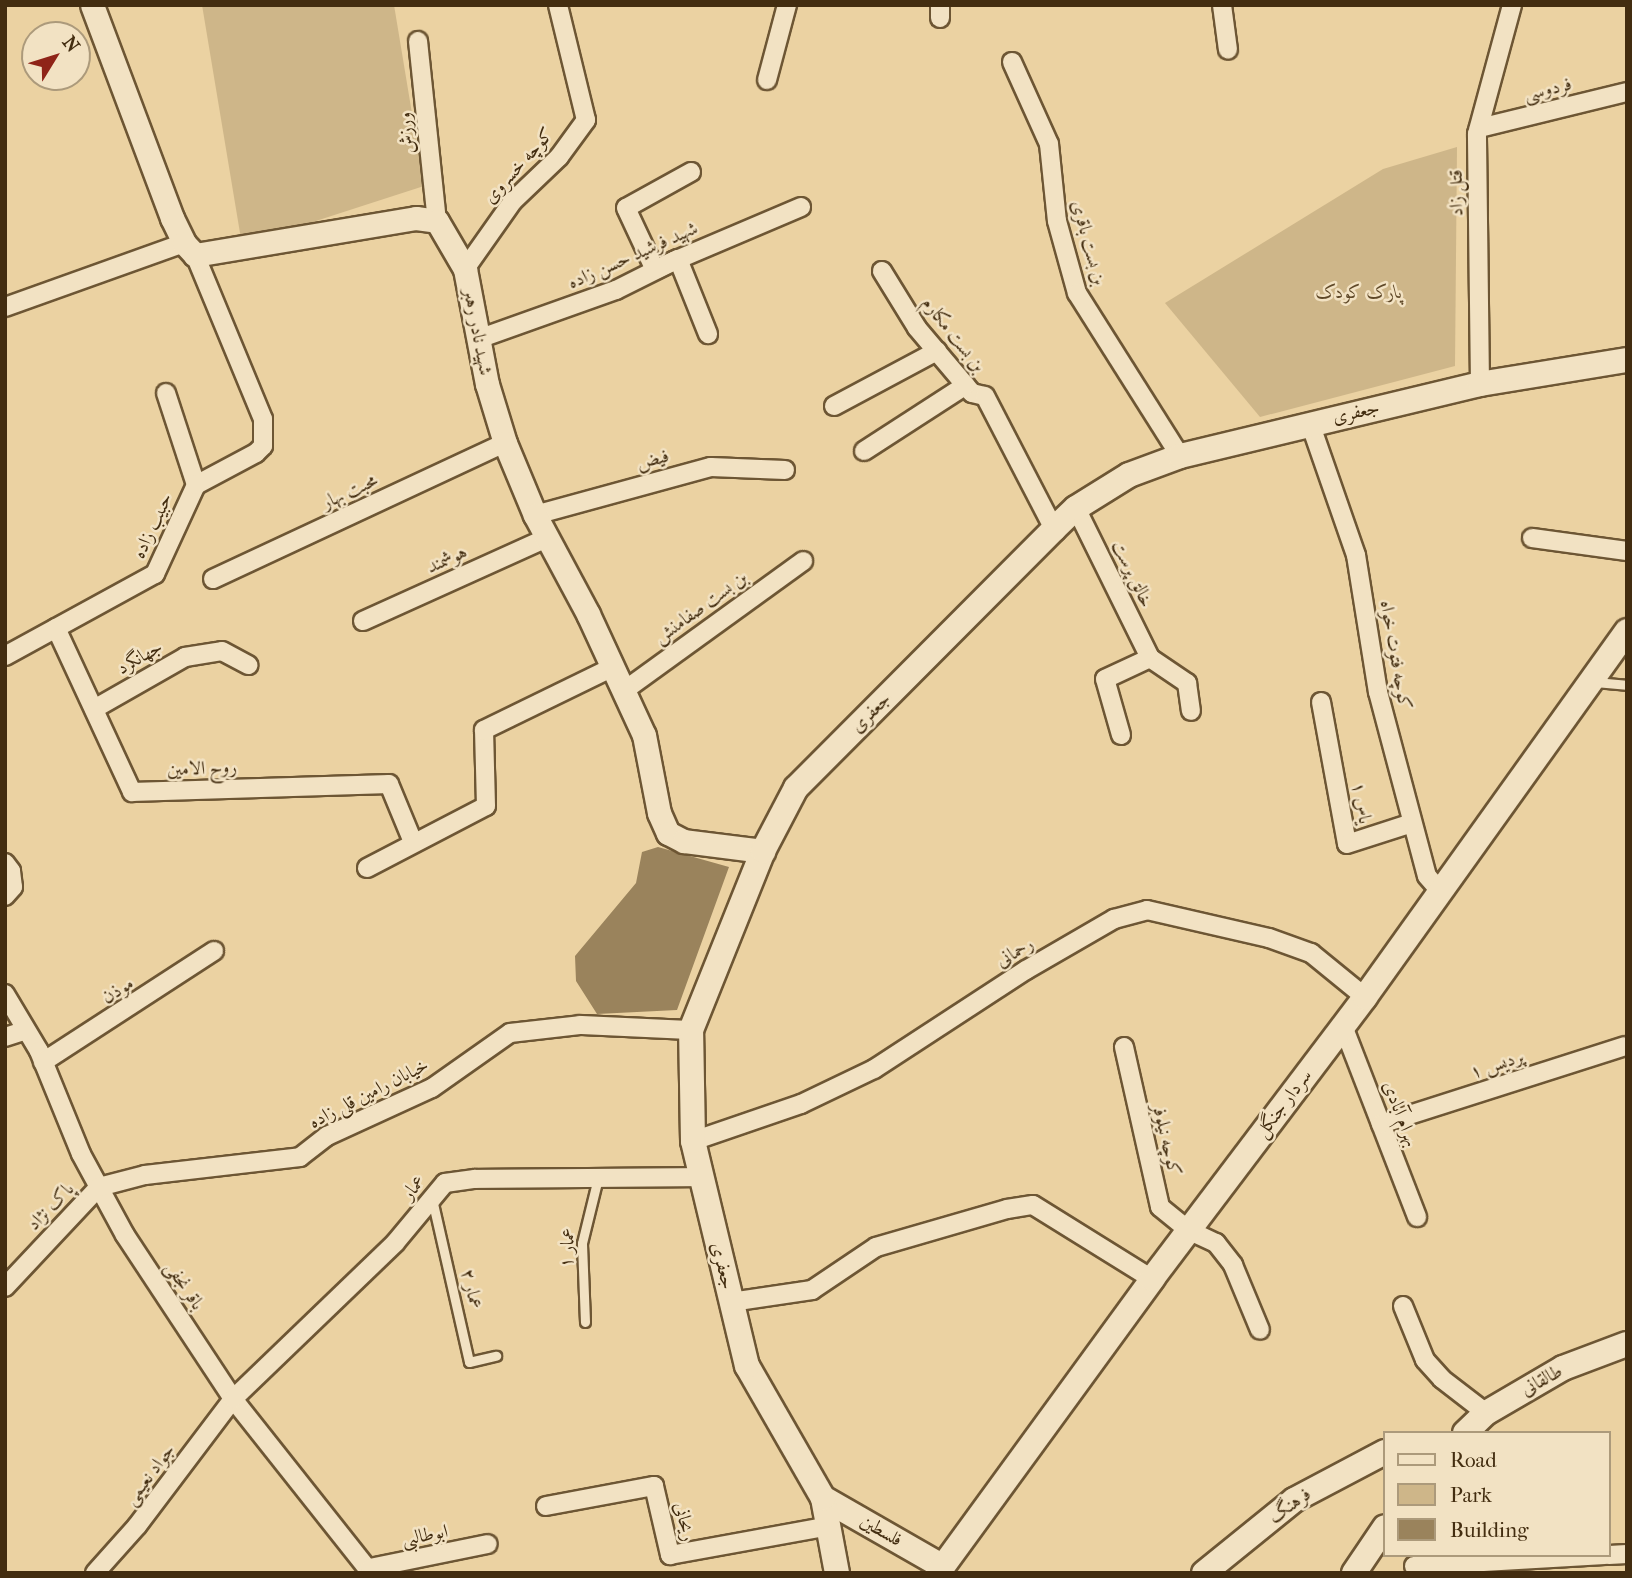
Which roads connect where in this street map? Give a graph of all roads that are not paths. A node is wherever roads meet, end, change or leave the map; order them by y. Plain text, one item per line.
1 (92, 5) edge
2 (558, 5) edge
3 (787, 5) edge
4 (1222, 5) edge
5 (1512, 5) edge
6 (418, 41) dead end
7 (1228, 50) dead end
8 (1012, 62) dead end
9 (767, 80) dead end
10 (1627, 92) edge
11 (1479, 128) junction
12 (691, 172) dead end
13 (801, 207) dead end
14 (437, 221) junction
15 (189, 249) junction
16 (678, 259) junction
17 (465, 269) junction
18 (655, 270) junction
19 (882, 271) dead end
20 (5, 307) edge
21 (708, 334) dead end
22 (481, 338) junction
23 (937, 351) junction
24 (1627, 360) edge
25 (1480, 384) junction
26 (966, 385) junction
27 (166, 393) dead end
28 (834, 406) dead end
29 (1310, 423) junction
30 (505, 443) junction
31 (864, 452) dead end
32 (1180, 456) junction
33 (785, 470) dead end
34 (196, 485) junction
35 (1076, 508) junction
36 (535, 516) junction
37 (1054, 529) junction
38 (549, 537) junction
39 (1532, 538) dead end
40 (1627, 551) edge
41 (803, 561) dead end
42 (213, 579) dead end
43 (363, 621) dead end
44 (57, 628) junction
45 (1627, 631) edge
46 (5, 656) edge
47 (1150, 658) junction
48 (248, 665) dead end
49 (613, 667) junction
50 (1590, 682) junction
51 (1627, 685) edge
52 (625, 690) junction
53 (1321, 702) dead end
54 (94, 709) junction
55 (1191, 711) dead end
56 (1121, 734) dead end
57 (1412, 823) junction
58 (413, 842) junction
59 (763, 851) junction
60 (5, 863) edge
61 (367, 869) dead end
62 (1440, 892) junction
63 (5, 896) edge
64 (214, 951) dead end
65 (5, 994) edge
66 (1365, 998) junction
67 (1343, 1026) junction
68 (26, 1030) junction
69 (691, 1030) junction
70 (5, 1037) edge
71 (1625, 1046) edge
72 (1124, 1047) dead end
73 (43, 1062) junction
74 (1381, 1124) junction
75 (693, 1141) junction
76 (700, 1177) junction
77 (598, 1178) junction
78 (99, 1187) junction
79 (432, 1198) junction
80 (1417, 1217) dead end
81 (1188, 1230) junction
82 (1152, 1279) junction
83 (5, 1287) edge
84 (731, 1302) junction
85 (1403, 1306) dead end
86 (585, 1322) dead end
87 (1260, 1329) dead end
88 (1627, 1344) edge
89 (496, 1356) dead end
90 (233, 1399) junction
91 (1486, 1413) junction
92 (1467, 1431) edge
93 (1384, 1452) edge
94 (822, 1498) junction
95 (547, 1506) dead end
96 (830, 1526) junction
97 (1384, 1528) edge
98 (488, 1544) dead end
99 (1568, 1557) edge
100 (1414, 1565) edge
101 (939, 1569) edge
102 (370, 1570) edge
103 (95, 1573) edge
104 (837, 1573) edge
105 (1203, 1573) edge
106 (1354, 1573) edge

1 - 15 street
2 - 17 street, کوچه خسروی
3 - 9 street
4 - 7 street
5 - 11 street, قتل زاد
6 - 14 street, ورزش
8 - 32 street, بن بست باقری
10 - 11 street, فردوسی
11 - 25 street, قتل زاد
12 - 18 street
13 - 16 street, شهید فرشید حسن زاده
14 - 15 street
14 - 17 street, شهید نادر رهبر
15 - 20 street
15 - 34 street, حبیب زاده
16 - 18 street, شهید فرشید حسن زاده
16 - 21 street
17 - 22 street, شهید نادر رهبر
18 - 22 street, شهید فرشید حسن زاده
19 - 23 street, بن بست مکارم
22 - 30 street, شهید نادر رهبر
23 - 26 street, بن بست مکارم
23 - 28 street
24 - 25 main road, جعفری
25 - 29 main road, جعفری
26 - 31 street
26 - 37 street, بن بست مکارم
27 - 34 street
29 - 32 main road, جعفری
29 - 57 street, کوچه فتوت خواه
30 - 36 street, شهید نادر رهبر
30 - 42 street, محبت بهار
32 - 35 main road, جعفری
33 - 36 street, فیض
34 - 44 street, حبیب زاده
35 - 37 main road, جعفری
35 - 47 street, خالق پرست
36 - 38 street, شهید نادر رهبر
37 - 59 main road, جعفری
38 - 43 street, هوشمند
38 - 49 street, شهید نادر رهبر
39 - 40 street
41 - 52 street, بن بست صفامنش
44 - 46 street, حبیب زاده
44 - 54 street, روح الامین
45 - 50 main road, سردار جنگل
47 - 55 street
47 - 56 street
48 - 54 street, جهانگرد
49 - 52 street, شهید نادر رهبر
49 - 58 street
50 - 51 lane
50 - 62 main road, سردار جنگل
52 - 59 street, شهید نادر رهبر
53 - 57 street, یاس ۱
54 - 58 street, روح الامین
57 - 62 street, کوچه فتوت خواه
58 - 61 street
59 - 69 main road, جعفری
60 - 63 street
62 - 66 main road, سردار جنگل
64 - 73 street, موذن
65 - 68 street, باقر نجفی
66 - 67 main road, سردار جنگل
66 - 75 street, رحمانی
67 - 74 street, بهرام آبادی
67 - 81 main road, سردار جنگل
68 - 70 street
68 - 73 street, باقر نجفی
69 - 75 main road, جعفری
69 - 78 street, خیابان رامین قلی زاده
71 - 74 street, پردیس ۱
72 - 81 street, کوچه نیلوفر
73 - 78 street, باقر نجفی
74 - 80 street, بهرام آبادی
75 - 76 main road, جعفری
76 - 77 street, عمار
76 - 84 main road, جعفری
77 - 79 street, عمار
77 - 86 lane, عمار ۱
78 - 83 street, پاک نژاد
78 - 90 street, باقر نجفی
79 - 89 lane, عمار ۲
79 - 90 street, عمار
81 - 82 main road, سردار جنگل
81 - 87 street, کوچه نیلوفر
82 - 84 street
82 - 101 main road, سردار جنگل
84 - 94 main road, جعفری
85 - 91 street
88 - 91 main road, طالقانی
90 - 102 street, باقر نجفی
90 - 103 street, جواد نعیمی
91 - 92 main road, طالقانی
93 - 105 main road, فرهنگ
94 - 96 main road, جعفری
94 - 101 main road, فلسطین
95 - 96 street, ریحانی
96 - 104 main road, جعفری
97 - 106 main road
98 - 102 street, ابوطالبی
99 - 100 street

